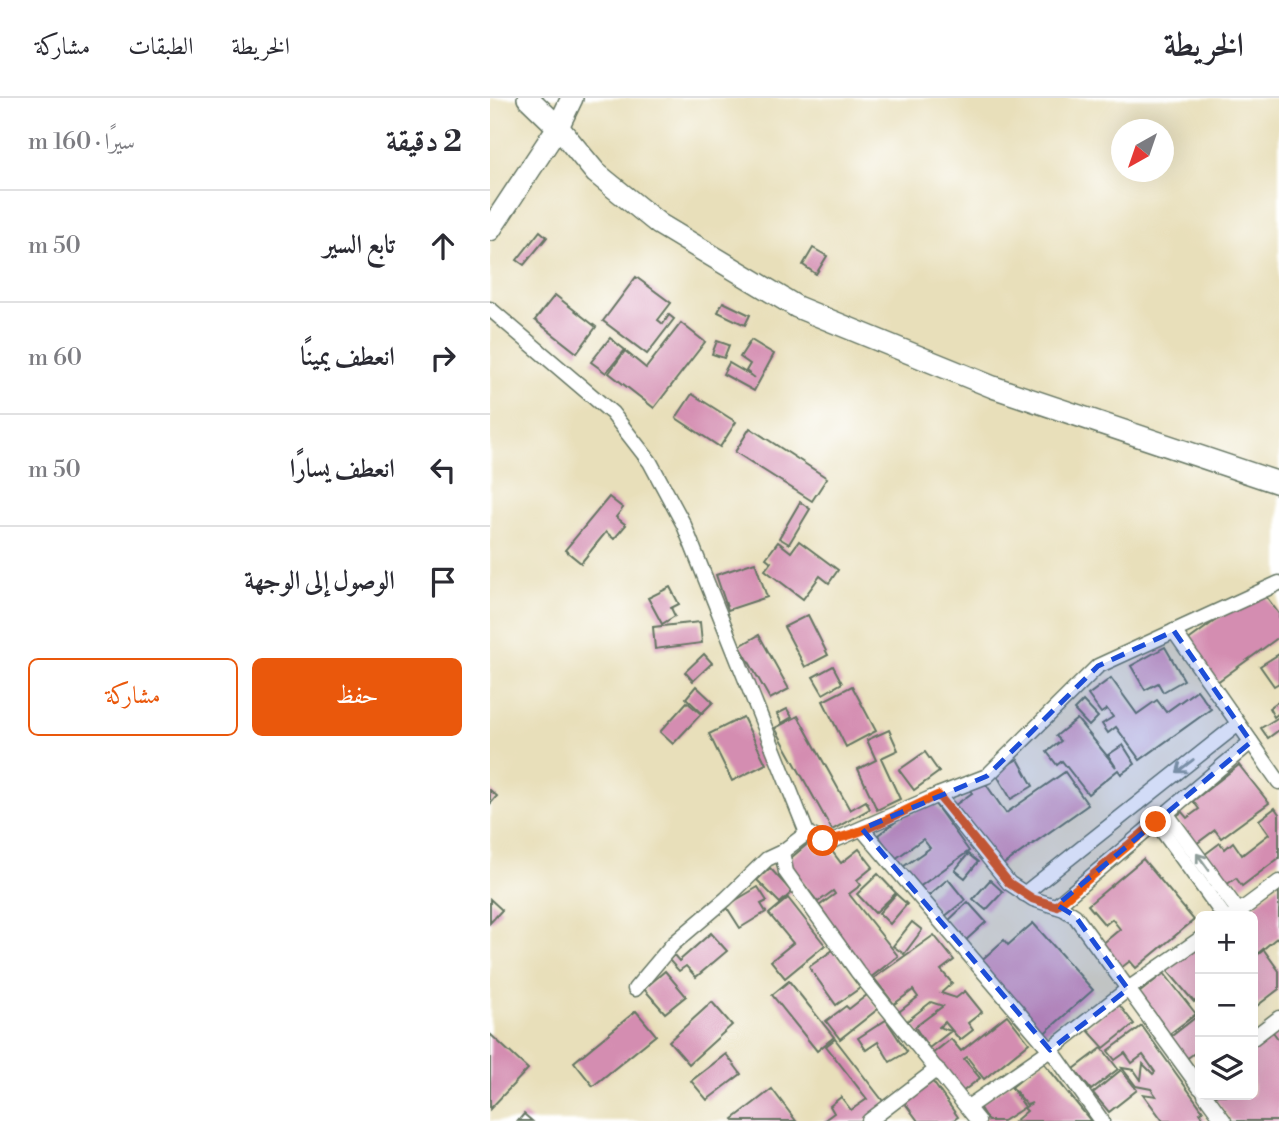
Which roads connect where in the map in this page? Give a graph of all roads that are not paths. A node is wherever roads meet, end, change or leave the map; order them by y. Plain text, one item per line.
1 (528, 98) edge
2 (572, 98) edge
3 (558, 127) junction
4 (490, 230) edge
5 (490, 309) edge
6 (1279, 483) edge
7 (1279, 583) edge
8 (1174, 631) junction
9 (1238, 724) junction
10 (1251, 742) junction
11 (1279, 782) edge
12 (938, 795) junction
13 (1161, 817) junction
14 (862, 829) junction
15 (807, 833) junction
16 (782, 852) junction
17 (1279, 882) edge
18 (1024, 894) junction
19 (1056, 906) junction
20 (1221, 911) edge
21 (1234, 911) edge
22 (1240, 911) edge
23 (1195, 942) edge
24 (635, 989) dead end
25 (1128, 989) junction
26 (1279, 1018) edge
27 (1254, 1037) edge
28 (1050, 1050) junction
29 (937, 1069) junction
30 (1195, 1077) edge
31 (1209, 1100) edge
32 (968, 1107) junction
33 (869, 1121) edge
34 (976, 1121) edge
35 (1102, 1121) edge
36 (1224, 1121) edge

1 - 3 main road
2 - 3 main road
3 - 4 main road
3 - 6 main road
5 - 15 street
7 - 8 street
8 - 9 street
8 - 12 street
9 - 10 street
9 -> 18 street
10 - 11 street
10 - 13 street
12 - 14 street
12 - 18 street
13 - 19 street
13 - 20 street
21 -> 13 street
14 - 15 street
14 - 28 street
15 - 16 street
16 - 24 street
16 - 29 street
17 - 22 street
18 - 19 street
19 - 25 street
23 - 25 street
25 - 28 street
25 - 30 street
26 - 27 street
28 - 32 street
28 - 35 street
29 - 32 street
29 - 33 street
31 - 36 street
32 - 34 street

